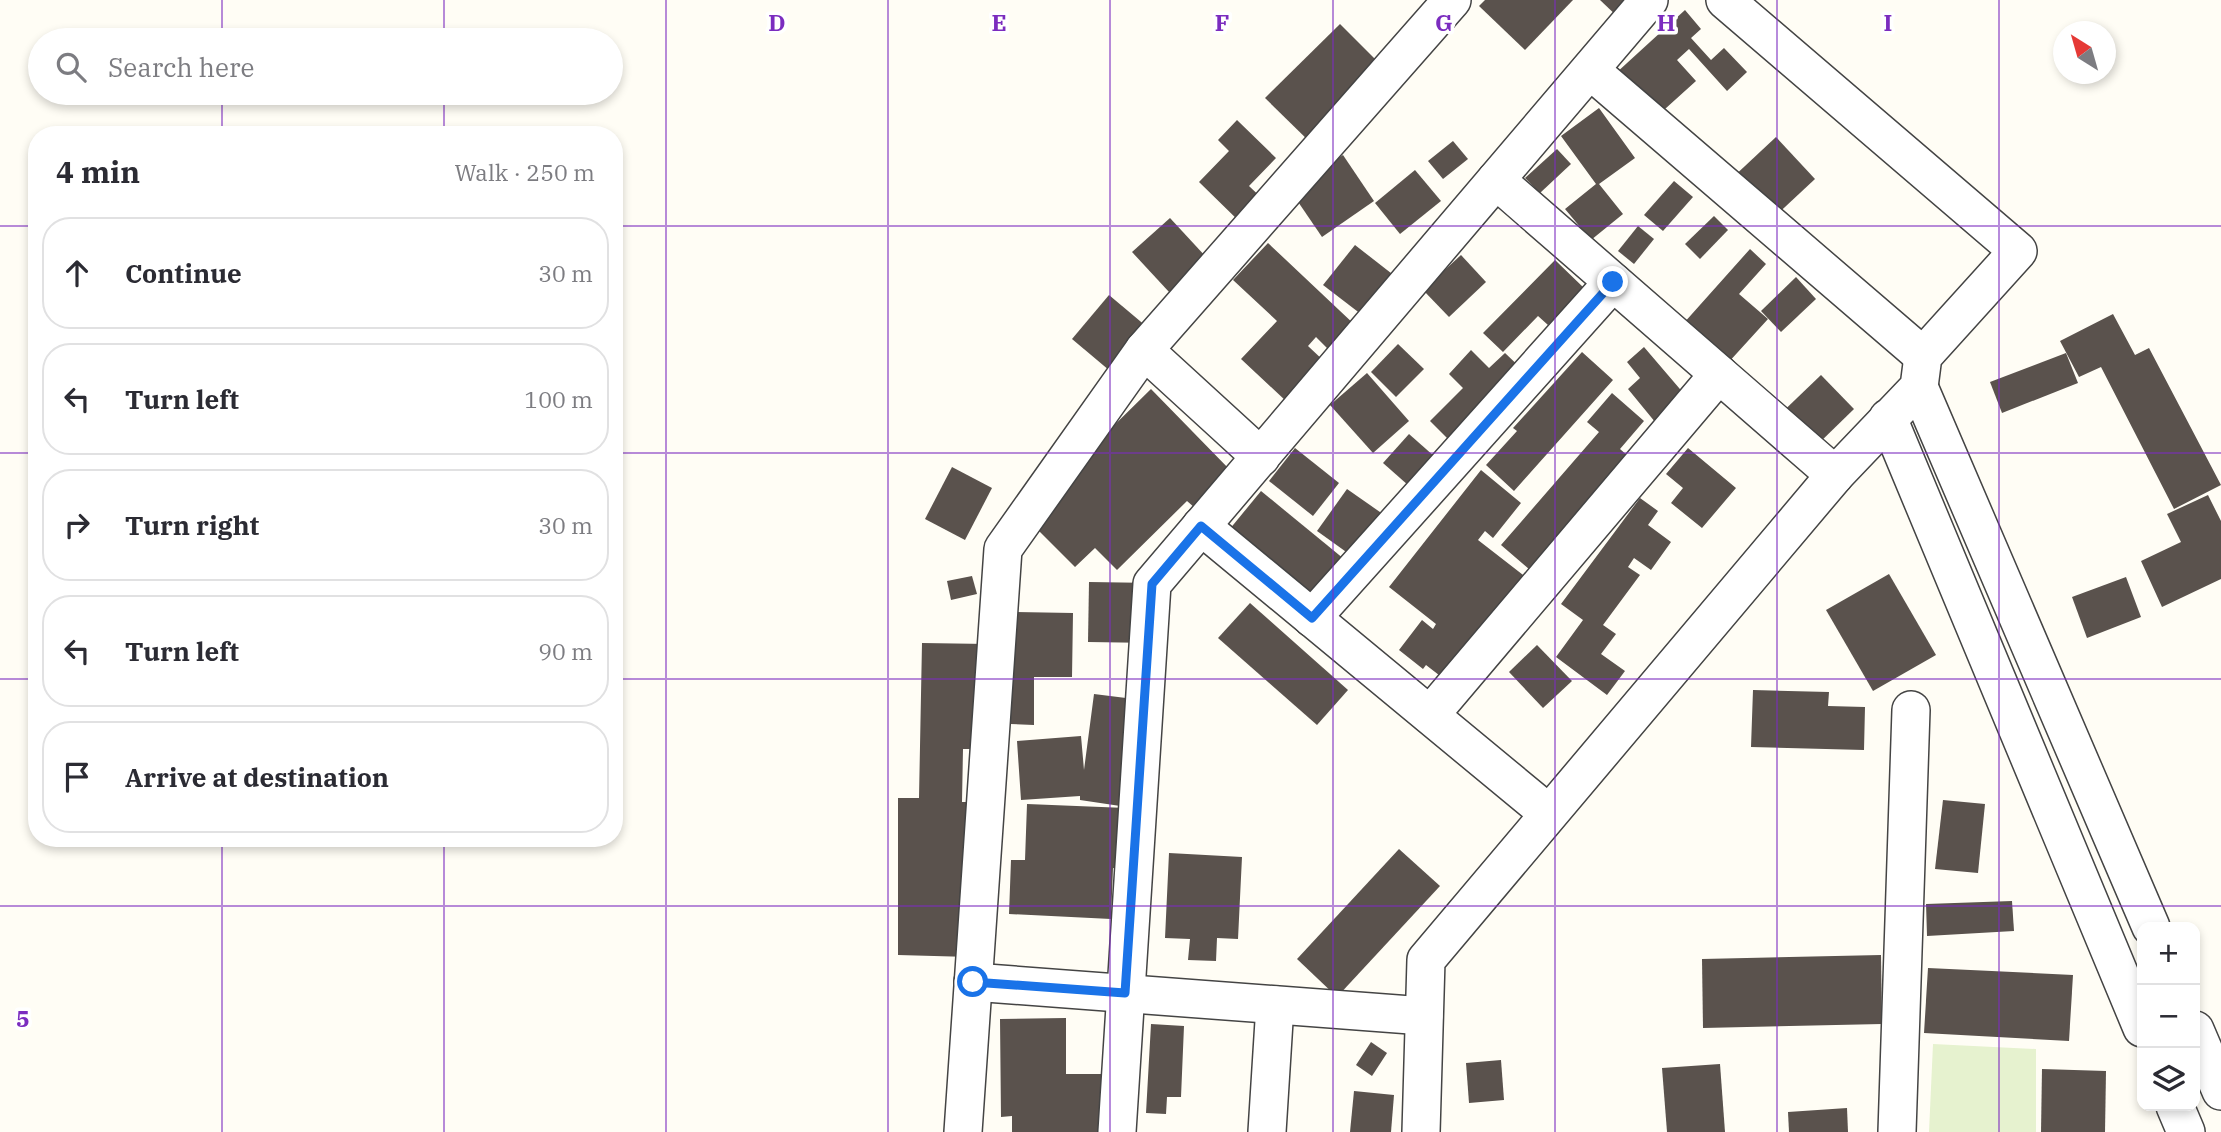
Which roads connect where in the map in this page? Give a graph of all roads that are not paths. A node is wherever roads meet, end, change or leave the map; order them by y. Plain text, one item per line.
1 (1452, 0) edge
2 (1649, 0) edge
3 (1725, 0) edge
4 (1590, 70) junction
5 (1496, 180) junction
6 (1613, 282) junction
7 (1143, 350) junction
8 (1921, 372) junction
9 (1718, 374) junction
10 (1888, 418) junction
11 (1261, 457) junction
12 (1835, 475) junction
13 (1201, 526) junction
14 (1312, 618) junction
15 (1911, 710) dead end
16 (1430, 715) junction
17 (1548, 813) junction
18 (2149, 922) edge
19 (973, 982) junction
20 (1125, 993) junction
21 (1275, 1005) junction
22 (1424, 1016) junction
23 (2137, 1016) edge
24 (2200, 1042) edge
25 (2221, 1091) edge
26 (2177, 1111) edge
27 (963, 1132) edge
28 (1117, 1132) edge
29 (1267, 1132) edge
30 (1421, 1132) edge
31 (1897, 1132) edge
32 (2186, 1132) edge

1 - 7 street
2 - 4 street
3 - 8 street
4 - 5 street
4 - 8 street
5 - 6 street
5 - 11 street
6 - 9 street
6 - 14 street
7 - 11 street
7 - 19 street
8 - 10 street
8 - 18 street
9 - 12 street
9 - 16 street
10 - 12 street
10 - 23 street
11 - 13 street
12 - 17 street
13 - 14 street
13 - 20 street
14 - 16 street
15 - 31 street
16 - 17 street
17 - 22 street
19 - 20 street
19 - 27 street
20 - 21 street
20 - 28 street
21 - 22 street
21 - 29 street
22 - 30 street
24 - 25 street
26 - 32 street

